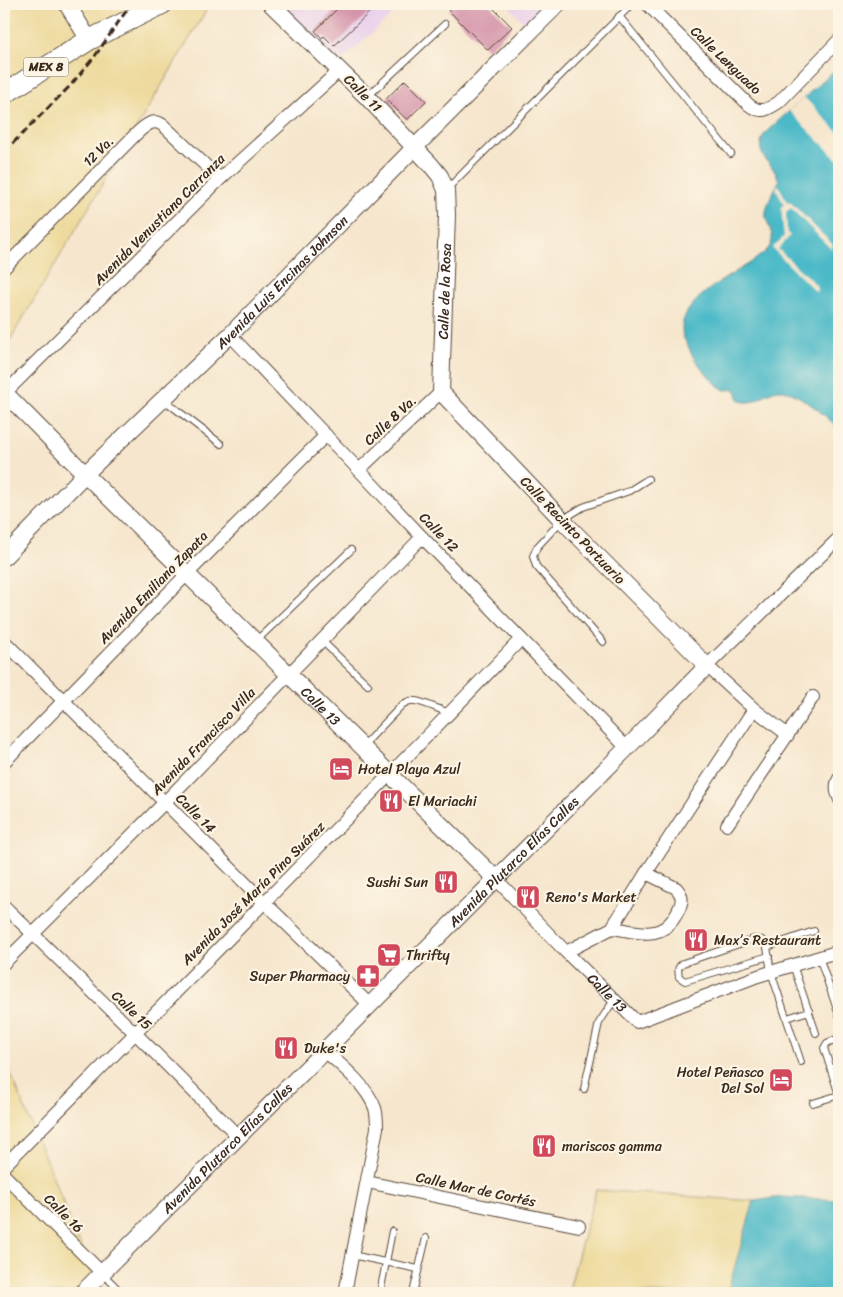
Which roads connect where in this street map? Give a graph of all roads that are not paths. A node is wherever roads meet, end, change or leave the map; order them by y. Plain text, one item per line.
1 (67, 4) edge
2 (162, 4) edge
3 (271, 4) edge
4 (558, 4) edge
5 (632, 4) edge
6 (647, 4) edge
7 (619, 16) junction
8 (445, 24) dead end
9 (89, 40) junction
10 (839, 40) edge
11 (340, 70) junction
12 (4, 94) edge
13 (367, 97) junction
14 (415, 147) junction
15 (731, 154) dead end
16 (220, 178) junction
17 (446, 190) junction
18 (4, 268) edge
19 (230, 336) junction
20 (441, 392) junction
21 (4, 393) edge
22 (163, 400) junction
23 (326, 435) junction
24 (221, 444) dead end
25 (359, 470) junction
26 (85, 474) junction
27 (648, 479) dead end
28 (562, 520) junction
29 (422, 537) junction
30 (839, 538) edge
31 (351, 550) dead end
32 (4, 557) edge
33 (187, 574) junction
34 (521, 638) junction
35 (321, 640) junction
36 (4, 641) edge
37 (255, 642) junction
38 (603, 642) dead end
39 (707, 666) junction
40 (288, 674) junction
41 (368, 685) dead end
42 (813, 698) dead end
43 (64, 701) junction
44 (754, 709) junction
45 (449, 713) junction
46 (788, 735) junction
47 (362, 747) junction
48 (627, 748) junction
49 (4, 762) edge
50 (839, 774) edge
51 (390, 775) junction
52 (164, 803) junction
53 (839, 804) edge
54 (727, 824) dead end
55 (646, 873) junction
56 (496, 878) junction
57 (265, 903) junction
58 (4, 906) edge
59 (612, 928) junction
60 (814, 931) dead end
61 (32, 934) junction
62 (767, 946) junction
63 (566, 952) junction
64 (837, 953) edge
65 (769, 956) junction
66 (819, 957) junction
67 (4, 963) edge
68 (793, 965) junction
69 (771, 972) junction
70 (614, 1000) junction
71 (370, 1005) junction
72 (809, 1011) junction
73 (839, 1015) edge
74 (787, 1018) junction
75 (816, 1032) dead end
76 (135, 1033) junction
77 (839, 1038) edge
78 (325, 1051) junction
79 (801, 1062) dead end
80 (584, 1089) dead end
81 (839, 1095) edge
82 (813, 1103) dead end
83 (239, 1137) junction
84 (4, 1166) edge
85 (4, 1175) edge
86 (367, 1182) junction
87 (579, 1226) dead end
88 (392, 1230) dead end
89 (426, 1238) dead end
90 (352, 1255) junction
91 (386, 1263) junction
92 (418, 1269) junction
93 (102, 1273) junction
94 (82, 1293) edge
95 (122, 1293) edge
96 (345, 1293) edge
97 (380, 1293) edge
98 (413, 1293) edge

1 - 9 street
2 - 9 main road, MEX 8
3 - 11 street, Calle 11
4 - 14 street, Avenida Luis Encinas Johnson
5 - 7 lane
6 - 10 street, Calle Lenguado
7 - 15 lane
7 - 17 lane
8 - 13 lane
9 - 12 main road, MEX 8
11 - 13 street, Calle 11
11 - 16 street, Avenida Venustiano Carranza
13 - 14 street, Calle 11
14 - 17 street, Calle 11
14 - 19 street, Avenida Luis Encinas Johnson
16 - 18 street, 12 Va.
16 - 21 street, Avenida Venustiano Carranza
17 - 20 street, Calle de la Rosa
19 - 22 street, Avenida Luis Encinas Johnson
19 - 23 street, Calle 12
20 - 25 street, Calle 8 Va.
20 - 28 street, Calle Recinto Portuario
21 - 26 street, Calle 13
22 - 24 lane
22 - 26 street, Avenida Luis Encinas Johnson
23 - 25 street, Calle 12
23 - 33 street, Avenida Emiliano Zapata
25 - 29 street, Calle 12
26 - 32 street, Avenida Luis Encinas Johnson
26 - 33 street, Calle 13
27 - 28 lane
28 - 38 lane
28 - 39 street, Calle Recinto Portuario
29 - 34 street, Calle 12
29 - 35 street, Avenida Francisco Villa
30 - 39 street, Avenida Plutarco Elías Calles
31 - 37 lane
33 - 37 street, Calle 13
33 - 43 street, Avenida Emiliano Zapata
34 - 45 street, Avenida José María Pino Suárez
34 - 48 street, Calle 12
35 - 40 street, Avenida Francisco Villa
35 - 41 lane
36 - 43 street, Calle 14
37 - 40 street, Calle 13
39 - 44 street
39 - 48 street, Avenida Plutarco Elías Calles
40 - 47 street, Calle 13
40 - 52 street, Avenida Francisco Villa
42 - 46 street
43 - 49 street, Avenida Emiliano Zapata
43 - 52 street, Calle 14
44 - 46 street
44 - 55 street
45 - 47 lane
45 - 51 street, Avenida José María Pino Suárez
46 - 54 street
47 - 51 street, Calle 13
48 - 56 street, Avenida Plutarco Elías Calles
50 - 53 lane
51 - 56 street, Calle 13
51 - 57 street, Avenida José María Pino Suárez
52 - 57 street, Calle 14
52 - 61 street, Avenida Francisco Villa
55 - 59 street
55 - 59 street
56 - 63 street, Calle 13
56 - 71 street, Avenida Plutarco Elías Calles
57 - 71 street, Calle 14
57 - 76 street, Avenida José María Pino Suárez
58 - 61 street, Calle 15
59 - 63 street
60 - 62 lane
61 - 67 street, Avenida Francisco Villa
61 - 76 street, Calle 15
62 - 65 lane
62 - 65 lane
63 - 70 street, Calle 13
64 - 66 street
65 - 69 lane
66 - 68 street
66 - 73 lane
68 - 69 street
68 - 72 lane
69 - 70 street, Calle 13
69 - 74 lane
70 - 80 lane
71 - 78 street, Avenida Plutarco Elías Calles
72 - 74 lane
72 - 75 lane
74 - 79 lane
76 - 83 street, Calle 15
76 - 84 street, Avenida José María Pino Suárez
77 - 81 lane
78 - 83 street, Avenida Plutarco Elías Calles
78 - 86 street
81 - 82 lane
83 - 93 street, Avenida Plutarco Elías Calles
85 - 93 street, Calle 16
86 - 87 street, Calle Mar de Cortés
86 - 90 street
88 - 91 lane
89 - 92 lane
90 - 91 lane
90 - 96 street
91 - 92 lane
91 - 97 lane
92 - 98 lane
93 - 94 street, Avenida Plutarco Elías Calles
93 - 95 lane

